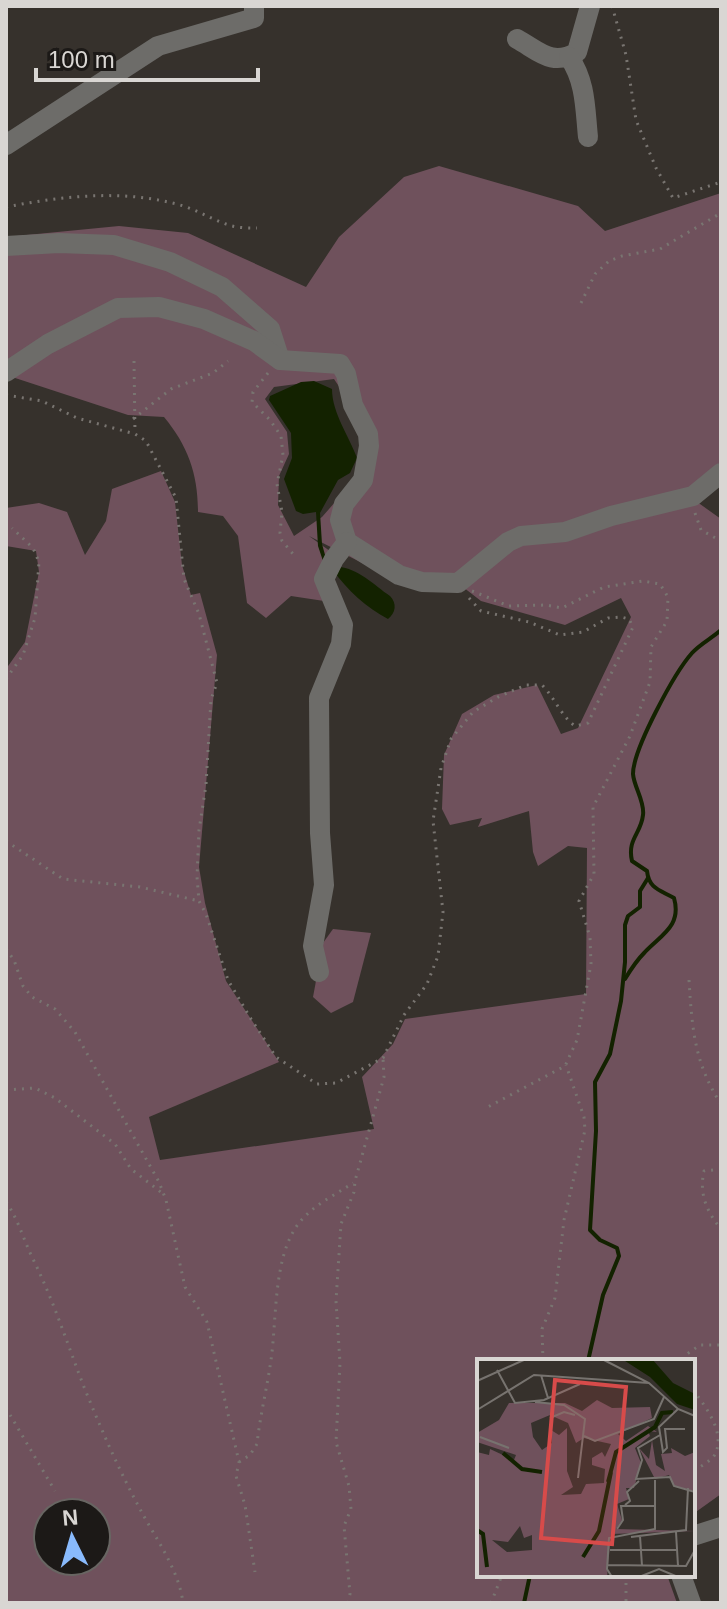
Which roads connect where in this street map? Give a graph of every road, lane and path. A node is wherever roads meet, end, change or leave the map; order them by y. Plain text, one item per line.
1 (254, 6) edge
2 (590, 6) edge
3 (612, 6) edge
4 (517, 39) dead end
5 (569, 57) junction
6 (588, 137) dead end
7 (6, 145) edge
8 (721, 182) edge
9 (6, 207) edge
10 (721, 213) edge
11 (257, 228) dead end
12 (6, 246) edge
13 (581, 303) dead end
14 (280, 360) junction
15 (134, 361) dead end
16 (228, 361) dead end
17 (6, 372) edge
18 (6, 395) edge
19 (133, 419) junction
20 (135, 434) junction
21 (721, 473) edge
22 (693, 496) junction
23 (12, 528) dead end
24 (721, 541) edge
25 (347, 542) junction
26 (294, 555) dead end
27 (458, 583) junction
28 (6, 679) edge
29 (6, 841) edge
30 (199, 901) junction
31 (6, 949) edge
32 (319, 972) dead end
33 (689, 980) dead end
34 (383, 1058) junction
35 (566, 1065) junction
36 (6, 1090) edge
37 (721, 1104) edge
38 (486, 1108) dead end
39 (721, 1169) edge
40 (355, 1181) junction
41 (164, 1195) junction
42 (6, 1202) edge
43 (721, 1229) edge
44 (721, 1345) edge
45 (543, 1359) edge
46 (687, 1359) edge
47 (695, 1393) edge
48 (6, 1408) edge
49 (239, 1462) junction
50 (695, 1470) edge
51 (55, 1491) dead end
52 (721, 1527) edge
53 (695, 1535) edge
54 (255, 1572) dead end
55 (501, 1577) edge
56 (626, 1577) edge
57 (682, 1577) edge
58 (183, 1603) edge
59 (348, 1603) edge
60 (488, 1603) edge
61 (626, 1603) edge
62 (691, 1603) edge

1 - 7 street
2 - 5 street
3 - 8 path
4 - 5 street
5 - 6 street
9 - 11 path
10 - 13 path
12 - 14 street
14 - 17 street
14 - 25 street
14 - 26 path
15 - 19 path
16 - 19 path
18 - 20 path
19 - 20 path
20 - 30 path
21 - 22 street
22 - 24 path
22 - 27 street
23 - 28 path
25 - 27 street
25 - 32 street
27 - 34 path
27 - 35 path
29 - 30 path
30 - 34 path
31 - 41 path
33 - 37 path
34 - 40 path
35 - 38 path
35 - 45 path
36 - 41 path
39 - 43 path
40 - 49 path
40 - 59 path
41 - 49 path
42 - 58 path
44 - 46 path
47 - 50 path
48 - 51 path
49 - 54 path
52 - 53 street
55 - 60 path
56 - 61 path
57 - 62 street

